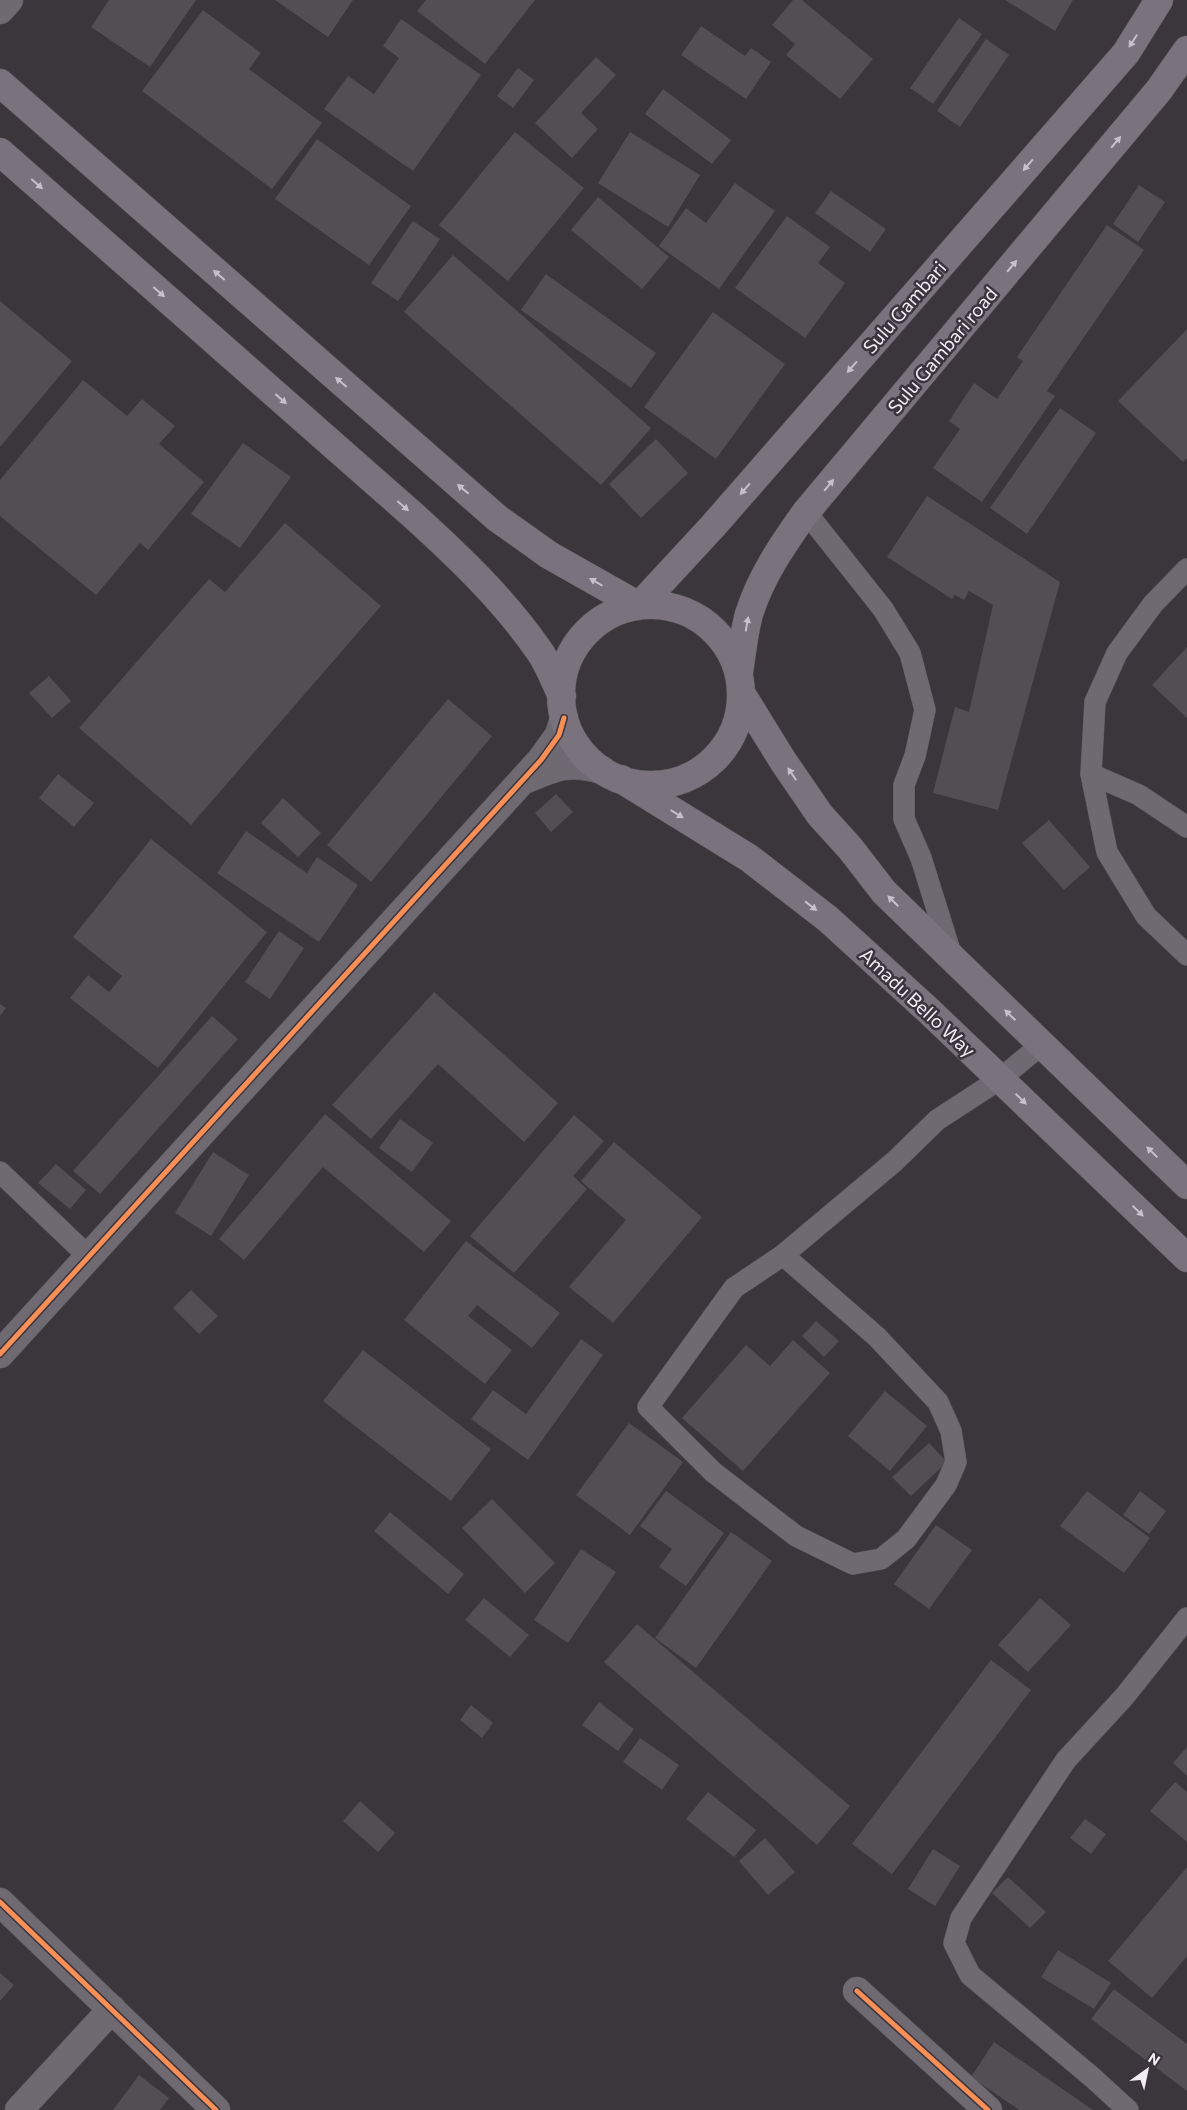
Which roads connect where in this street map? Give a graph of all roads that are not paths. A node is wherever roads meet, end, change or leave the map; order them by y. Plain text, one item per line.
1 (9, 0) edge
2 (1159, 0) edge
3 (0, 10) edge
4 (1187, 50) edge
5 (0, 84) edge
6 (0, 152) edge
7 (806, 512) junction
8 (1187, 570) edge
9 (639, 606) junction
10 (740, 682) junction
11 (563, 707) junction
12 (612, 774) junction
13 (1091, 774) junction
14 (521, 782) junction
15 (1187, 827) edge
16 (1187, 955) edge
17 (953, 960) junction
18 (1041, 1045) junction
19 (1000, 1079) junction
20 (0, 1172) edge
21 (1187, 1185) edge
22 (783, 1255) junction
23 (89, 1257) junction
24 (1187, 1258) edge
25 (0, 1354) edge
26 (1187, 1618) edge
27 (0, 1902) edge
28 (857, 1991) dead end
29 (112, 2010) junction
30 (19, 2110) edge
31 (216, 2110) edge
32 (988, 2110) edge
33 (1128, 2110) edge

1 - 3 street
2 -> 9 main road, Sulu Gambari
7 -> 4 main road, Sulu Gambari road
9 -> 5 main road
6 -> 11 main road
10 -> 7 main road, Sulu Gambari road
7 - 17 lane
8 - 13 lane
9 - 10 main road
9 - 11 main road
10 - 12 main road
17 -> 10 main road
11 - 12 main road
11 - 14 street
12 - 14 street
12 -> 19 main road, Amadu Bello Way
13 - 15 lane
13 - 16 lane
14 - 23 street
18 -> 17 main road
18 - 19 lane
21 -> 18 main road
19 - 22 lane
19 -> 24 main road, Amadu Bello Way
20 - 23 lane
22 - 22 lane
23 - 25 street
26 - 33 lane
27 - 29 street
28 - 32 street
29 - 30 street
29 - 31 street

